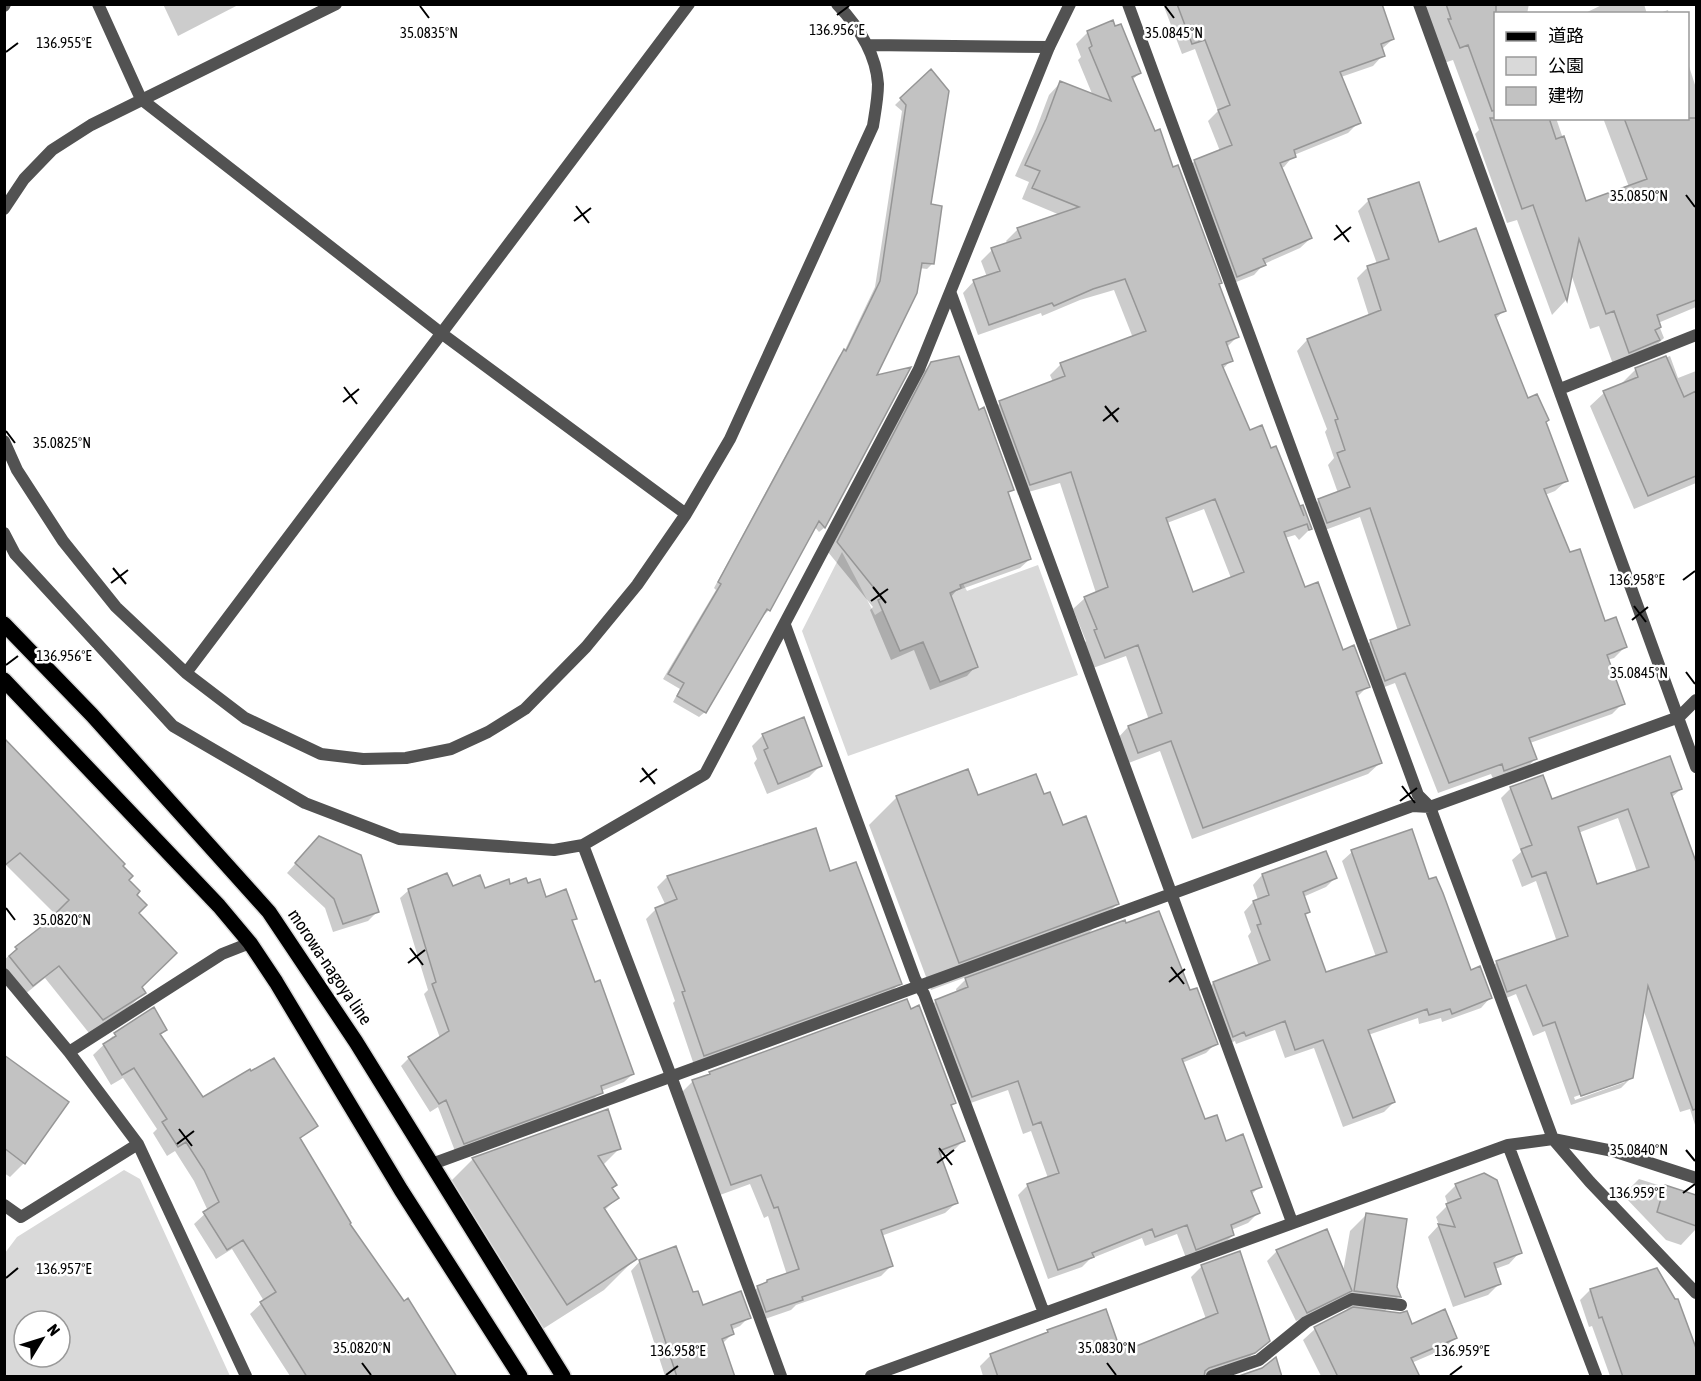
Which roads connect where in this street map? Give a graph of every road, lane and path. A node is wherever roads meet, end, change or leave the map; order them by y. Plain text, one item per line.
1 (98, 4) edge
2 (336, 4) edge
3 (689, 4) edge
4 (837, 4) edge
5 (1070, 4) edge
6 (1128, 4) edge
7 (1419, 4) edge
8 (868, 45) junction
9 (1049, 46) junction
10 (141, 99) junction
11 (4, 209) edge
12 (951, 294) junction
13 (441, 333) junction
14 (1696, 334) edge
15 (1560, 389) junction
16 (4, 441) edge
17 (686, 514) junction
18 (4, 533) edge
19 (4, 624) edge
20 (785, 625) junction
21 (186, 673) junction
22 (4, 680) edge
23 (1696, 700) edge
24 (1679, 717) junction
25 (1696, 767) edge
26 (1430, 807) junction
27 (583, 845) junction
28 (1172, 893) junction
29 (250, 943) junction
30 (4, 974) edge
31 (919, 986) junction
32 (69, 1052) junction
33 (671, 1076) junction
34 (1552, 1139) junction
35 (138, 1144) junction
36 (1509, 1145) junction
37 (432, 1164) junction
38 (1696, 1178) edge
39 (4, 1205) edge
40 (1292, 1222) junction
41 (1696, 1293) edge
42 (1401, 1305) dead end
43 (1044, 1313) junction
44 (246, 1377) edge
45 (520, 1377) edge
46 (563, 1377) edge
47 (781, 1377) edge
48 (871, 1377) edge
49 (1212, 1377) edge
50 (1596, 1377) edge

1 - 10 street
2 - 10 street
3 - 13 street
4 - 8 street
5 - 9 street
6 - 26 street
7 - 15 street
8 - 9 street
8 - 17 street
9 - 12 street
10 - 11 street
10 - 13 street
12 - 20 street
12 - 28 street
13 - 17 street
13 - 21 street
14 - 15 street
15 - 24 street
16 - 21 street
17 - 21 street
18 - 27 street
19 - 37 main road, morowa-nagoya line
20 - 27 street
20 - 31 street
22 - 29 main road
23 - 24 street
24 - 25 street
24 - 26 street
26 - 28 street
26 - 34 street
27 - 33 street
28 - 31 street
28 - 40 street
29 - 32 street
29 - 45 main road
30 - 32 street
31 - 33 street
31 - 43 street
32 - 35 street
33 - 37 street
33 - 47 street
34 - 36 street
34 - 38 street
34 - 41 street
35 - 39 street
35 - 44 street
36 - 40 street
36 - 50 street
37 - 46 main road, morowa-nagoya line
40 - 43 street
42 - 49 street
43 - 48 street

